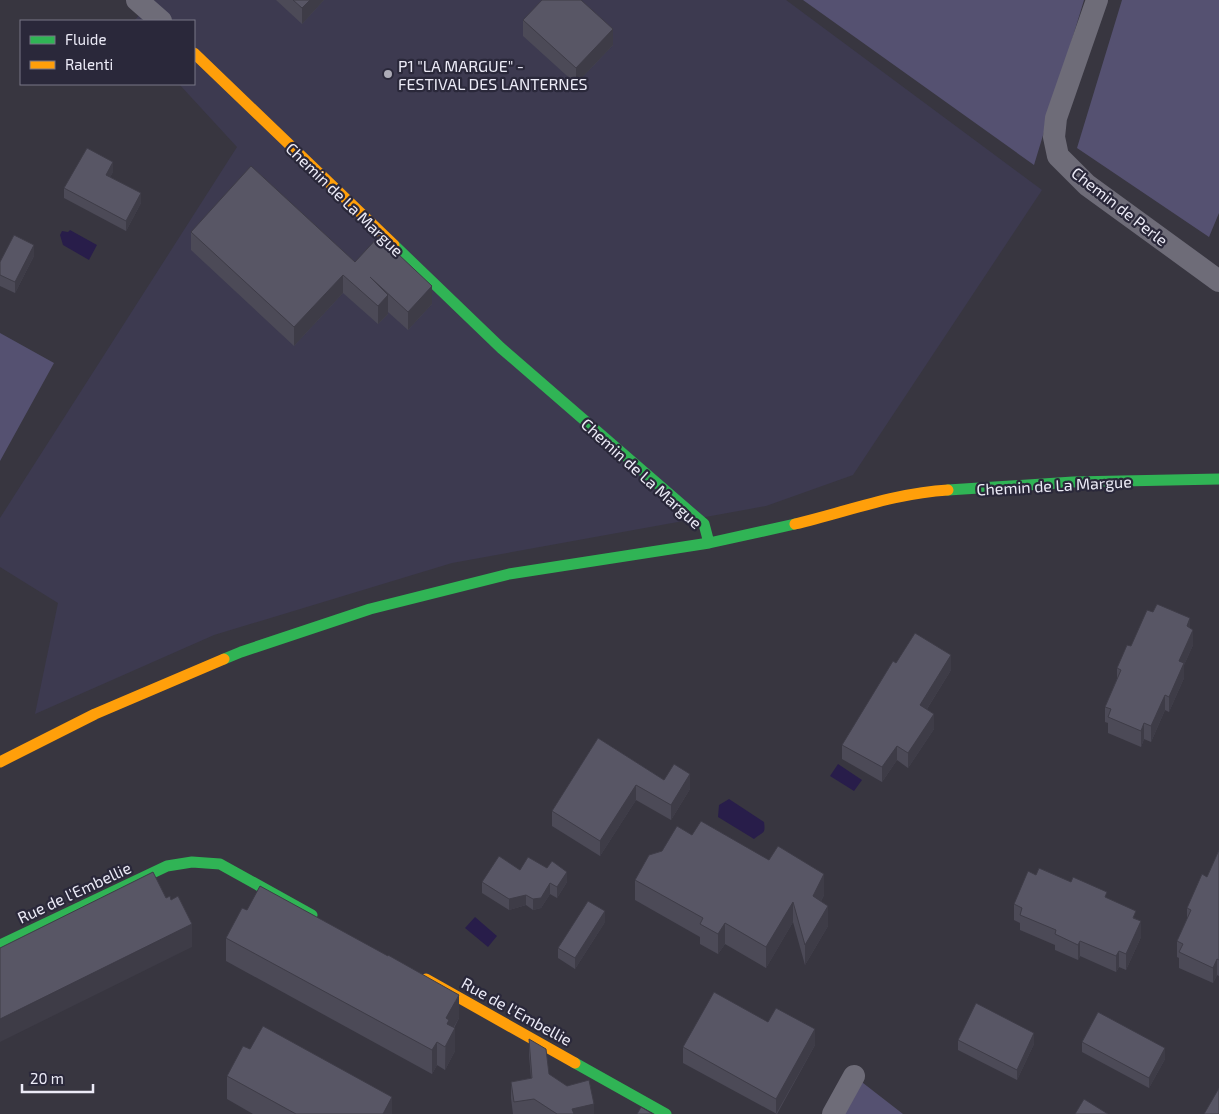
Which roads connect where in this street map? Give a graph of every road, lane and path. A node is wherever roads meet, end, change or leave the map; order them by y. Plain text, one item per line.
1 (137, 0) edge
2 (1097, 0) edge
3 (160, 20) edge
4 (195, 54) edge
5 (1219, 281) edge
6 (1219, 479) edge
7 (709, 542) junction
8 (0, 762) edge
9 (322, 921) edge
10 (0, 945) edge
11 (416, 973) edge
12 (854, 1076) dead end
13 (666, 1114) edge
14 (833, 1114) edge

1 - 3 street
2 - 5 street, Chemin de Perle
4 - 7 street, Chemin de La Margue
6 - 7 street, Chemin de La Margue
7 - 8 street
9 - 10 street, Rue de l'Embellie
11 - 13 street, Rue de l'Embellie
12 - 14 street

